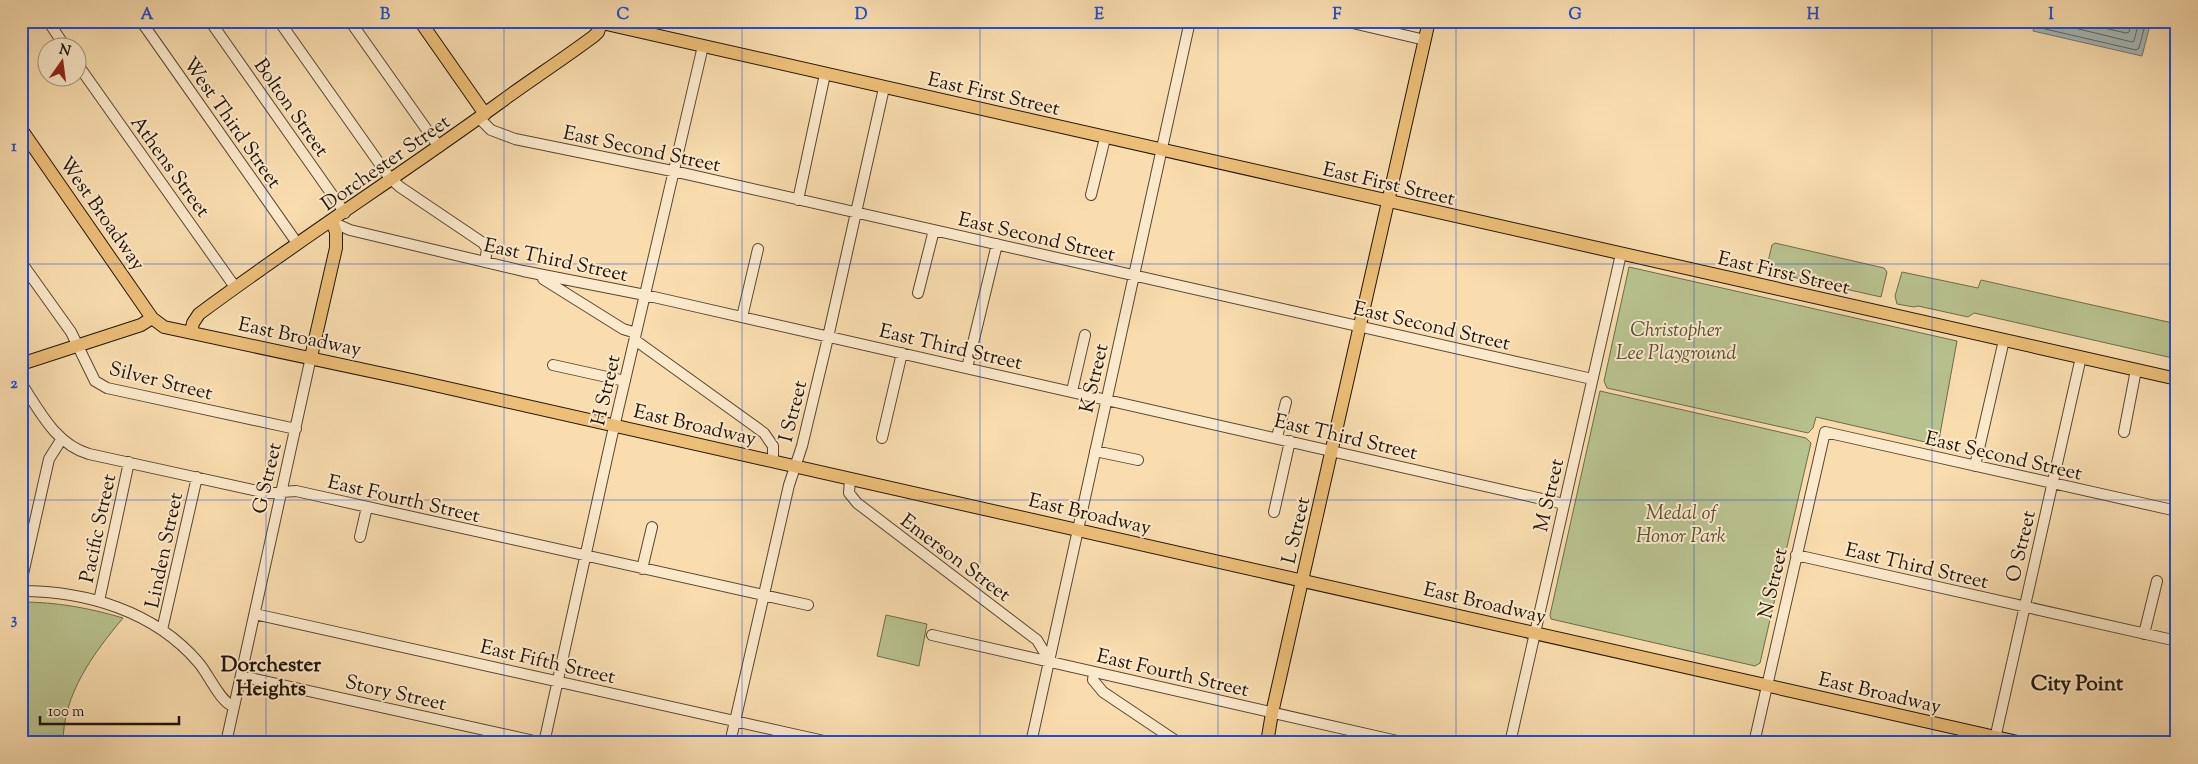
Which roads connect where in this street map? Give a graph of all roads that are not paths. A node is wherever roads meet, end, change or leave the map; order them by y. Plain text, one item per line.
1 (29, 21) edge
2 (48, 21) edge
3 (141, 21) edge
4 (210, 21) edge
5 (279, 21) edge
6 (350, 21) edge
7 (420, 21) edge
8 (1190, 21) edge
9 (1344, 21) edge
10 (1430, 21) edge
11 (597, 22) edge
12 (21, 27) edge
13 (59, 38) edge
14 (1425, 40) junction
15 (703, 46) junction
16 (825, 74) junction
17 (88, 79) edge
18 (884, 88) junction
19 (482, 117) junction
20 (21, 129) edge
21 (1105, 138) junction
22 (439, 148) junction
23 (1162, 151) junction
24 (673, 171) junction
25 (392, 180) junction
26 (1091, 195) dead end
27 (798, 200) junction
28 (1388, 202) junction
29 (345, 212) junction
30 (857, 213) junction
31 (332, 222) junction
32 (934, 230) junction
33 (297, 243) junction
34 (997, 244) junction
35 (758, 249) dead end
36 (1621, 254) junction
37 (21, 262) edge
38 (485, 262) junction
39 (523, 271) junction
40 (1134, 276) junction
41 (235, 287) junction
42 (918, 293) dead end
43 (645, 295) junction
44 (742, 317) junction
45 (152, 318) junction
46 (1361, 327) junction
47 (190, 332) junction
48 (1086, 335) dead end
49 (636, 336) junction
50 (828, 337) junction
51 (2004, 340) junction
52 (78, 345) junction
53 (902, 353) junction
54 (311, 357) junction
55 (2081, 357) junction
56 (21, 364) edge
57 (553, 365) dead end
58 (967, 368) junction
59 (2136, 370) junction
60 (1592, 379) junction
61 (2177, 379) edge
62 (625, 380) junction
63 (21, 383) edge
64 (1072, 391) junction
65 (1106, 399) junction
66 (1286, 402) dead end
67 (615, 425) junction
68 (296, 429) junction
69 (1824, 432) joint
70 (2124, 432) dead end
71 (1276, 437) junction
72 (882, 438) dead end
73 (61, 440) junction
74 (1290, 440) junction
75 (1332, 450) junction
76 (1095, 451) junction
77 (1138, 460) dead end
78 (773, 461) junction
79 (129, 462) junction
80 (795, 466) junction
81 (1975, 466) junction
82 (197, 477) junction
83 (850, 479) junction
84 (2053, 483) junction
85 (281, 493) junction
86 (1564, 504) junction
87 (367, 507) junction
88 (2177, 511) edge
89 (1274, 512) dead end
90 (652, 528) dead end
91 (1077, 530) junction
92 (360, 537) dead end
93 (1796, 555) junction
94 (585, 556) junction
95 (642, 569) junction
96 (1302, 580) junction
97 (2157, 581) dead end
98 (23, 591) edge
99 (763, 596) junction
100 (99, 601) junction
101 (808, 605) dead end
102 (2024, 607) junction
103 (255, 614) junction
104 (162, 630) junction
105 (1535, 633) junction
106 (2144, 634) junction
107 (932, 635) dead end
108 (2177, 641) edge
109 (1049, 660) junction
110 (1094, 672) junction
111 (241, 676) junction
112 (558, 681) junction
113 (1766, 685) junction
114 (233, 706) junction
115 (1272, 713) junction
116 (735, 720) junction
117 (1994, 740) edge
118 (227, 741) edge
119 (242, 743) edge
120 (544, 743) edge
121 (730, 743) edge
122 (833, 743) edge
123 (1031, 743) edge
124 (1179, 743) edge
125 (1267, 743) edge
126 (1406, 743) edge
127 (1510, 743) edge
128 (1754, 743) edge
129 (2022, 743) edge

1 - 12 street
2 - 13 street
3 - 33 street, West Third Street
4 - 29 street, Bolton Street
5 - 25 street
6 - 22 street
7 - 19 main road
8 - 23 street, K Street
9 - 14 street
10 - 14 main road, L Street
11 - 15 main road, East First Street
11 - 19 main road, Dorchester Street
14 - 28 main road, L Street
15 - 16 main road, East First Street
15 - 24 street, H Street
16 - 18 main road, East First Street
16 - 27 street
17 - 41 street, Athens Street
18 - 21 main road, East First Street
18 - 30 street, I Street
19 - 22 main road, Dorchester Street
19 - 24 street, East Second Street
20 - 45 main road, West Broadway
21 - 23 main road, East First Street
21 - 26 street
22 - 25 main road, Dorchester Street
23 - 28 main road, East First Street
23 - 40 street, K Street
24 - 27 street, East Second Street
24 - 43 street, H Street
25 - 29 main road, Dorchester Street
25 - 38 street
27 - 30 street, East Second Street
28 - 36 main road, East First Street
28 - 46 main road, L Street
29 - 31 main road, Dorchester Street
30 - 32 street, East Second Street
30 - 50 street, I Street
31 - 33 main road, Dorchester Street
31 - 38 street, East Third Street
31 - 54 main road, G Street
32 - 34 street, East Second Street
32 - 42 street
33 - 41 main road, Dorchester Street
34 - 40 street, East Second Street
34 - 58 street
35 - 44 street
36 - 51 main road, East First Street
36 - 60 street, M Street
37 - 52 street, Silver Street
38 - 39 street, East Third Street
39 - 43 street, East Third Street
39 - 49 street
40 - 46 street, East Second Street
40 - 65 street, K Street
41 - 47 main road, Dorchester Street
43 - 44 street, East Third Street
43 - 49 street, H Street
44 - 50 street, East Third Street
45 - 47 main road, East Broadway
45 - 52 main road
46 - 60 street, East Second Street
46 - 75 main road, L Street
47 - 54 main road, East Broadway
48 - 64 street
49 - 62 street, H Street
49 - 78 street
50 - 53 street, East Third Street
50 - 80 street, I Street
51 - 55 main road, East First Street
51 - 81 street
52 - 56 main road
52 - 68 street, Silver Street
53 - 58 street, East Third Street
53 - 72 street
54 - 67 main road, East Broadway
54 - 68 street, G Street
55 - 59 main road, East First Street
55 - 84 street, O Street
57 - 62 street
58 - 64 street, East Third Street
59 - 61 main road, East First Street
59 - 70 street
60 - 86 street, M Street
62 - 67 street, H Street
63 - 73 street, East Fourth Street
64 - 65 street, East Third Street
65 - 71 street, East Third Street
65 - 76 street, K Street
66 - 71 street
67 - 78 main road, East Broadway
67 - 94 street, H Street
68 - 85 street, G Street
69 - 81 street, East Second Street
69 - 93 street, N Street
71 - 74 street, East Third Street
73 - 79 street, East Fourth Street
73 - 98 street
74 - 75 street, East Third Street
74 - 89 street
75 - 86 street, East Third Street
75 - 96 main road, L Street
76 - 77 street
76 - 91 street, K Street
78 - 80 main road, East Broadway
79 - 82 street, East Fourth Street
79 - 100 street, Pacific Street
80 - 83 main road, East Broadway
80 - 99 street, I Street
81 - 84 street, East Second Street
82 - 85 street, East Fourth Street
82 - 104 street, Linden Street
83 - 91 main road, East Broadway
83 - 109 street, Emerson Street
84 - 88 street, East Second Street
84 - 102 street, O Street
85 - 87 street, East Fourth Street
85 - 103 street, G Street
86 - 105 street, M Street
87 - 92 street
87 - 94 street, East Fourth Street
90 - 95 street
91 - 96 main road, East Broadway
91 - 109 street, K Street
93 - 102 street, East Third Street
93 - 113 street, N Street
94 - 95 street, East Fourth Street
94 - 112 street, H Street
95 - 99 street, East Fourth Street
96 - 105 main road, East Broadway
96 - 115 main road, L Street
97 - 106 street
98 - 100 street
99 - 101 street, East Fourth Street
99 - 116 street, I Street
100 - 104 street
102 - 106 street, East Third Street
102 - 117 street, O Street
103 - 111 street, G Street
103 - 112 street, East Fifth Street
104 - 114 street
105 - 113 main road, East Broadway
105 - 127 street, M Street
106 - 108 street, East Third Street
107 - 109 street, East Fourth Street
109 - 110 street, East Fourth Street
109 - 123 street, K Street
110 - 115 street, East Fourth Street
110 - 124 street
111 - 114 street, G Street
111 - 120 street, Story Street
112 - 116 street, East Fifth Street
112 - 120 street, H Street
113 - 117 main road, East Broadway
113 - 128 street, N Street
114 - 118 street, G Street
115 - 125 main road, L Street
115 - 126 street, East Fourth Street
116 - 121 street, I Street
116 - 122 street, East Fifth Street
117 - 129 main road, East Broadway
118 - 119 street

